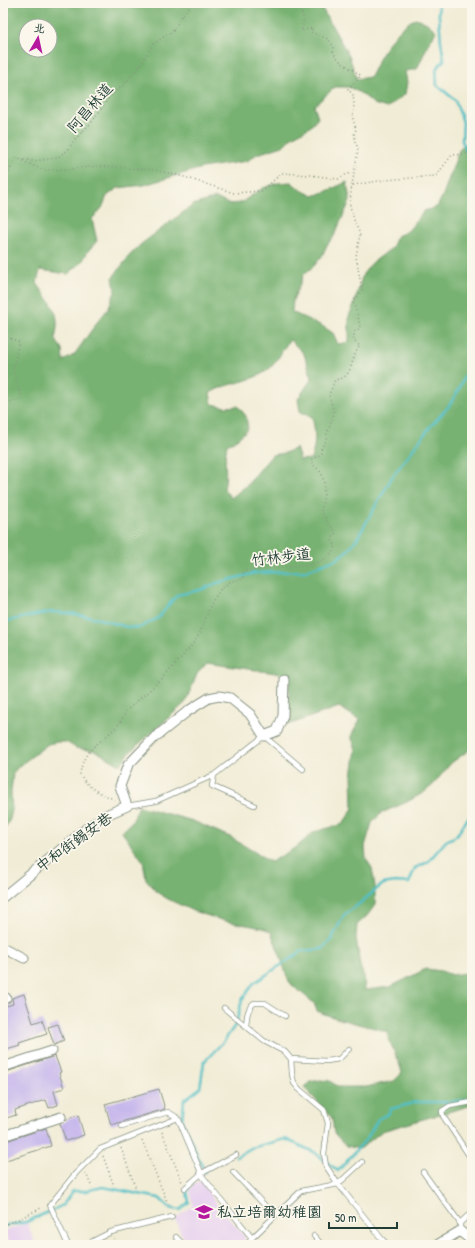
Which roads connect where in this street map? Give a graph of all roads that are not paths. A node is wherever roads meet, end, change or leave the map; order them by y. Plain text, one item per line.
1 (284, 679) dead end
2 (264, 736) junction
3 (303, 769) dead end
4 (214, 775) junction
5 (254, 805) dead end
6 (127, 806) junction
7 (3, 896) edge
8 (3, 947) edge
9 (24, 958) dead end
10 (224, 1008) dead end
11 (285, 1016) dead end
12 (246, 1026) junction
13 (349, 1049) dead end
14 (52, 1051) dead end
15 (291, 1059) junction
16 (3, 1066) edge
17 (472, 1102) edge
18 (61, 1117) dead end
19 (178, 1118) junction
20 (122, 1126) dead end
21 (3, 1136) edge
22 (236, 1155) dead end
23 (472, 1159) edge
24 (362, 1162) dead end
25 (232, 1172) dead end
26 (423, 1172) dead end
27 (202, 1173) junction
28 (338, 1184) junction
29 (184, 1188) road end
30 (472, 1212) edge
31 (275, 1216) junction
32 (172, 1217) dead end
33 (460, 1227) junction
34 (314, 1236) dead end
35 (176, 1237) dead end
36 (252, 1238) junction
37 (472, 1241) edge
38 (68, 1245) edge
39 (85, 1245) edge
40 (184, 1245) edge
41 (247, 1245) edge
42 (322, 1245) edge
43 (388, 1245) edge
44 (437, 1245) edge

1 - 2 street
2 - 3 lane
2 - 4 lane
2 - 6 street, 中和街錫安巷
4 - 5 lane
4 - 6 lane
6 - 7 street, 中和街錫安巷
8 - 9 street
10 - 12 lane
11 - 12 lane
12 - 15 lane
13 - 15 lane
14 - 16 street
15 - 28 lane
17 - 23 lane
18 - 21 street
19 - 20 lane
19 - 27 lane
19 - 38 lane
22 - 27 lane
24 - 28 lane
25 - 31 lane
26 - 33 lane
27 - 29 lane
27 - 36 lane
28 - 31 lane
28 - 43 lane
30 - 33 lane
31 - 36 lane
32 - 39 lane
33 - 37 street
33 - 44 street
34 - 42 lane
35 - 40 lane
36 - 41 lane

